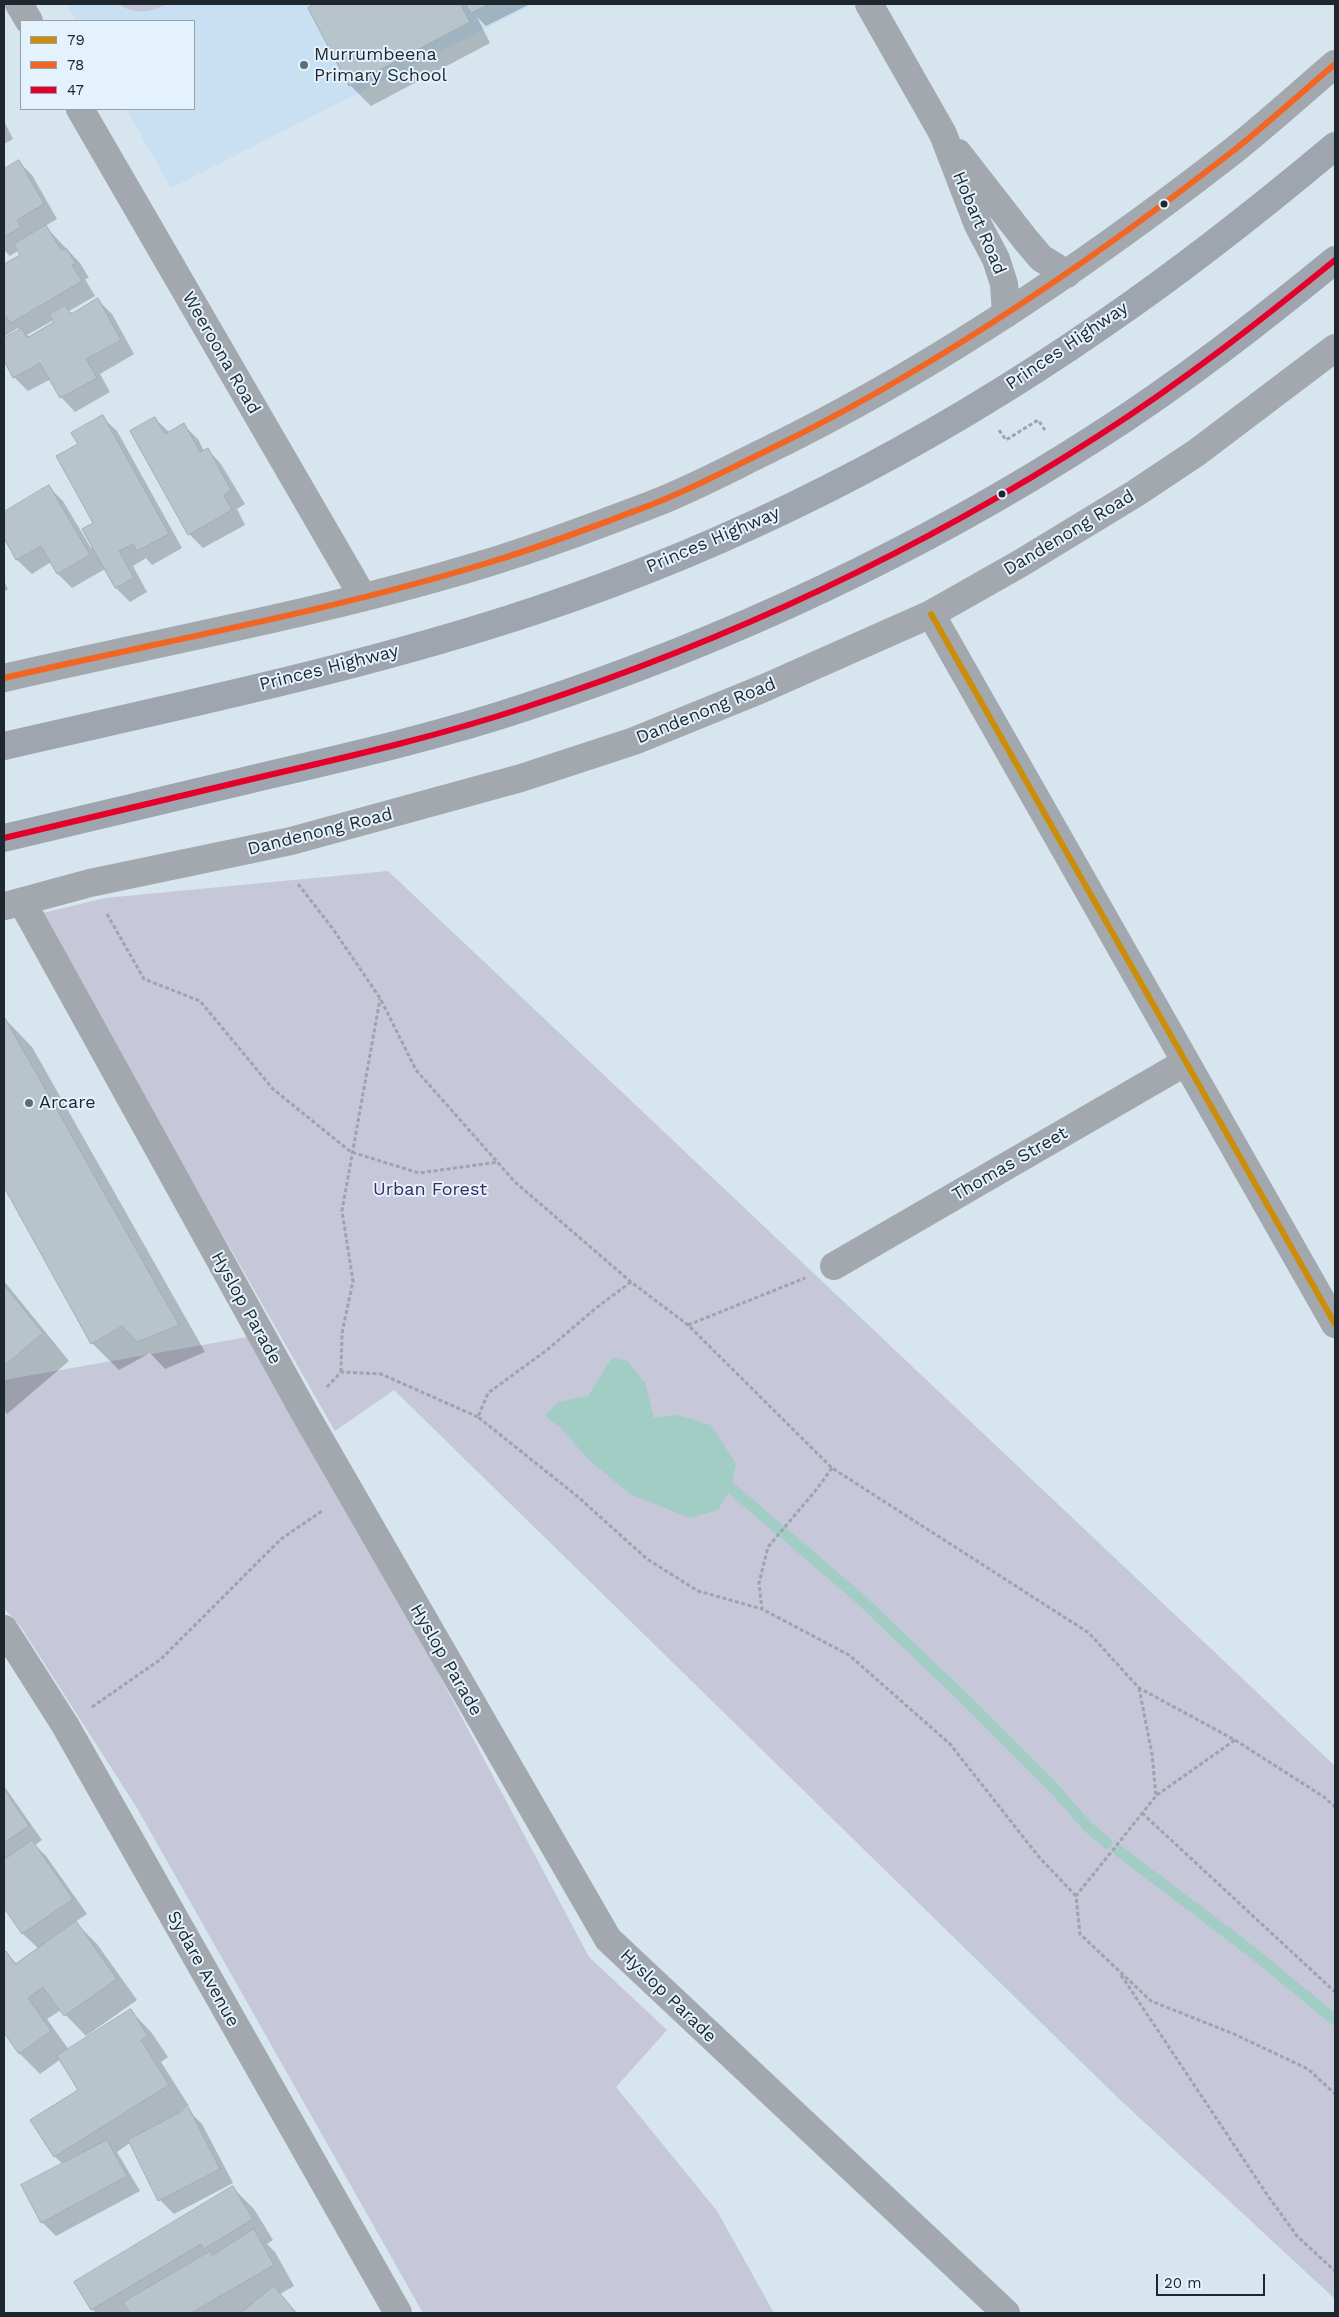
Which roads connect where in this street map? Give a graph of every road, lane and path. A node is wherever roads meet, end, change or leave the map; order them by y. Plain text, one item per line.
1 (19, 4) edge
2 (869, 4) edge
3 (28, 20) edge
4 (1335, 64) edge
5 (81, 110) edge
6 (943, 134) junction
7 (1335, 146) edge
8 (1335, 260) edge
9 (1067, 274) junction
10 (1006, 314) junction
11 (1335, 348) edge
12 (997, 427) dead end
13 (1047, 434) dead end
14 (363, 597) junction
15 (932, 614) junction
16 (4, 678) edge
17 (4, 746) edge
18 (4, 838) edge
19 (90, 883) junction
20 (298, 884) dead end
21 (13, 904) edge
22 (380, 998) junction
23 (1186, 1062) junction
24 (351, 1152) junction
25 (498, 1162) junction
26 (834, 1266) joint
27 (631, 1282) junction
28 (1335, 1324) edge
29 (688, 1325) junction
30 (341, 1372) junction
31 (304, 1412) junction
32 (478, 1417) junction
33 (832, 1468) junction
34 (349, 1491) junction
35 (762, 1610) junction
36 (4, 1629) edge
37 (1138, 1688) junction
38 (65, 1725) junction
39 (1235, 1740) junction
40 (1156, 1796) junction
41 (1335, 1807) edge
42 (1142, 1813) junction
43 (1076, 1896) junction
44 (1118, 1970) junction
45 (1335, 1992) edge
46 (1335, 2094) edge
47 (1335, 2271) edge
48 (398, 2313) edge
49 (1006, 2313) edge

1 - 3 street
2 - 6 street, Hobart Road
4 - 9 street
5 - 14 street, Weeroona Road
6 - 9 street, Hobart Road
6 - 10 street, Hobart Road
7 - 17 highway, Princes Highway
8 - 18 highway
9 - 10 street
10 - 14 street
11 - 15 street, Dandenong Road
12 - 13 path
14 - 16 street
15 - 19 street, Dandenong Road
15 - 23 street
19 - 21 street, Dandenong Road
19 - 24 path
20 - 22 path
21 - 31 street, Hyslop Parade
22 - 24 path
22 - 25 path
23 - 26 street, Thomas Street
23 - 28 street
24 - 25 path
24 - 30 path
25 - 27 path
26 - 29 path
27 - 29 path
27 - 32 path
29 - 33 path
30 - 31 path
30 - 32 path
31 - 34 street, Hyslop Parade
32 - 35 path
33 - 35 path
33 - 37 path
34 - 38 path
34 - 49 street, Hyslop Parade
35 - 43 path
36 - 38 street, Sydare Avenue
37 - 39 path
37 - 40 path
38 - 48 street, Sydare Avenue
39 - 40 path
39 - 41 path
40 - 42 path
42 - 43 path
42 - 45 path
43 - 44 path
44 - 46 path
44 - 47 path

